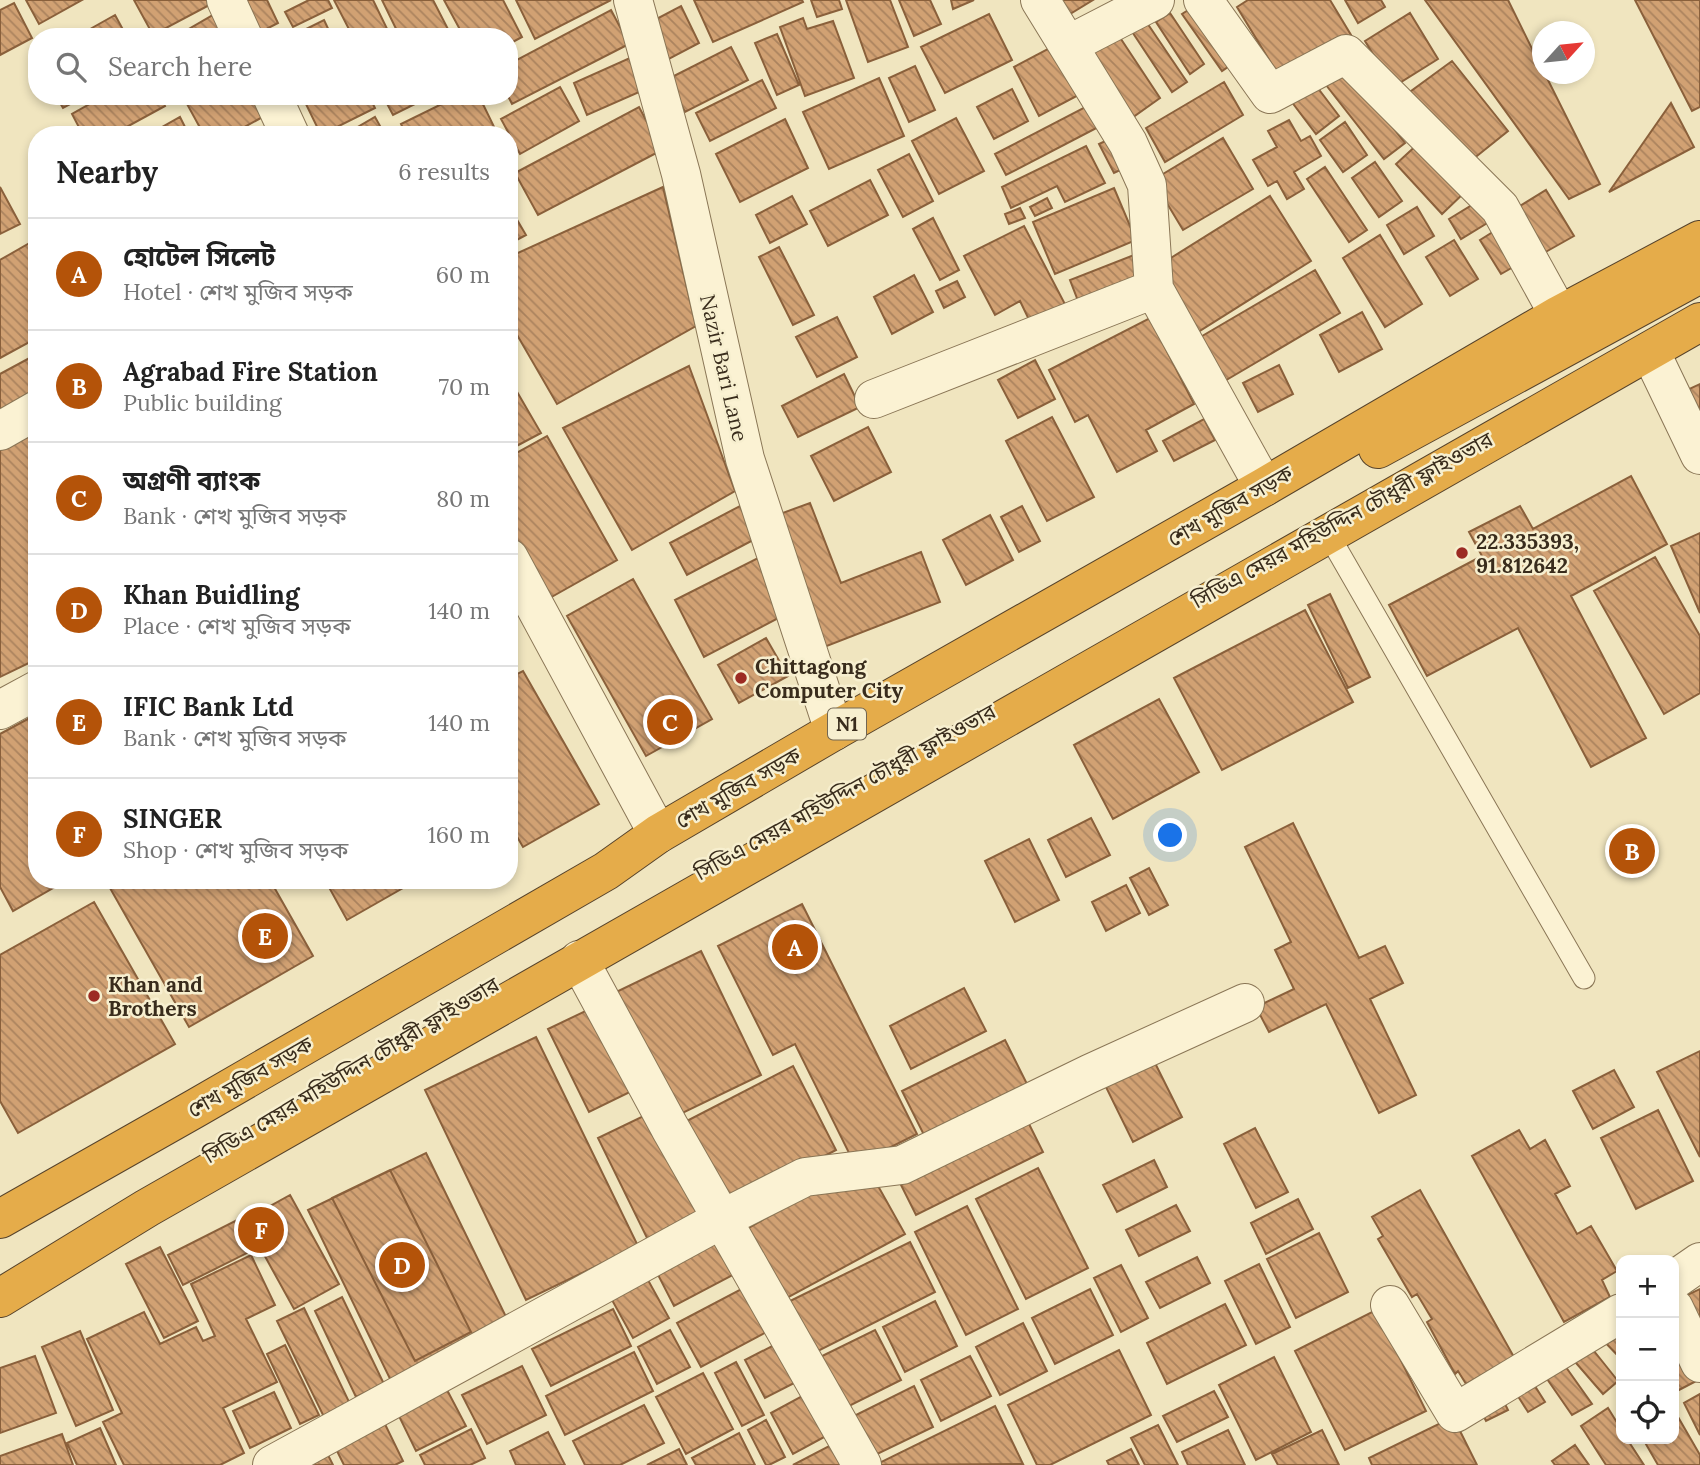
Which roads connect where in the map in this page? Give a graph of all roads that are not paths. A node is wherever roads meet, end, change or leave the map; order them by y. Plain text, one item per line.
1 (226, 0) edge
2 (633, 0) edge
3 (1040, 0) edge
4 (1155, 0) edge
5 (1203, 0) edge
6 (239, 28) edge
7 (1068, 46) junction
8 (276, 105) edge
9 (286, 126) edge
10 (1700, 240) edge
11 (1700, 274) edge
12 (1154, 289) junction
13 (1559, 315) junction
14 (1700, 321) edge
15 (1650, 351) junction
16 (874, 399) dead end
17 (28, 415) edge
18 (0, 430) edge
19 (1700, 455) edge
20 (1264, 487) junction
21 (1328, 534) junction
22 (518, 575) edge
23 (28, 695) edge
24 (0, 710) edge
25 (834, 731) junction
26 (658, 834) junction
27 (579, 960) junction
28 (1584, 978) dead end
29 (1245, 1003) dead end
30 (0, 1219) edge
31 (722, 1219) junction
32 (0, 1238) edge
33 (1700, 1262) edge
34 (1679, 1277) edge
35 (0, 1282) edge
36 (0, 1297) edge
37 (1390, 1305) dead end
38 (1616, 1315) edge
39 (1679, 1318) edge
40 (1700, 1363) edge
41 (272, 1465) edge
42 (862, 1465) edge

1 - 6 street
2 - 25 street, Nazir Bari Lane
3 - 7 street
4 - 7 street
5 - 13 street
7 - 12 street
8 - 9 street
10 - 13 highway, শেখ মুজিব সড়ক / N1
11 - 32 highway
12 - 16 street
12 - 20 street
13 - 20 highway, শেখ মুজিব সড়ক / N1
14 - 15 highway
14 - 35 highway, সিডিএ মেয়র মহিউদ্দিন চৌধুরী ফ্লাইওভার
15 - 19 street
15 - 21 highway
17 - 18 street
20 - 25 highway, শেখ মুজিব সড়ক / N1
21 - 27 highway
21 - 28 lane
22 - 26 street
23 - 24 street
25 - 26 highway, শেখ মুজিব সড়ক / N1
26 - 30 highway, শেখ মুজিব সড়ক / N1
27 - 31 street
27 - 36 highway
29 - 31 street
31 - 41 street
31 - 42 street
33 - 34 street
37 - 38 street
39 - 40 street

